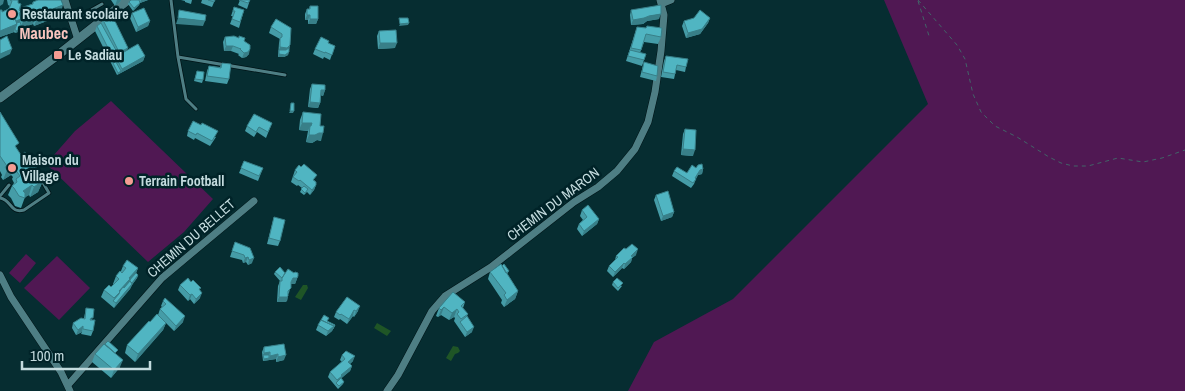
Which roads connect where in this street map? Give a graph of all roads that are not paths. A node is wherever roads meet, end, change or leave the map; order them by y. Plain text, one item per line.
1 (65, 0) edge
2 (128, 0) edge
3 (171, 0) edge
4 (671, 0) edge
5 (660, 2) edge
6 (102, 4) dead end
7 (72, 22) junction
8 (78, 40) junction
9 (178, 57) junction
10 (285, 75) dead end
11 (0, 98) edge
12 (196, 109) dead end
13 (38, 174) edge
14 (9, 185) dead end
15 (0, 197) edge
16 (254, 201) dead end
17 (0, 275) edge
18 (69, 388) edge
19 (387, 391) edge

1 - 7 street
2 - 8 street
3 - 9 lane
4 - 5 street
5 - 19 street, CHEMIN DU MARON
6 - 7 lane
7 - 8 street
8 - 11 street
9 - 10 lane
9 - 12 lane
13 - 15 lane
14 - 15 lane
16 - 18 street, CHEMIN DU BELLET
17 - 18 street

